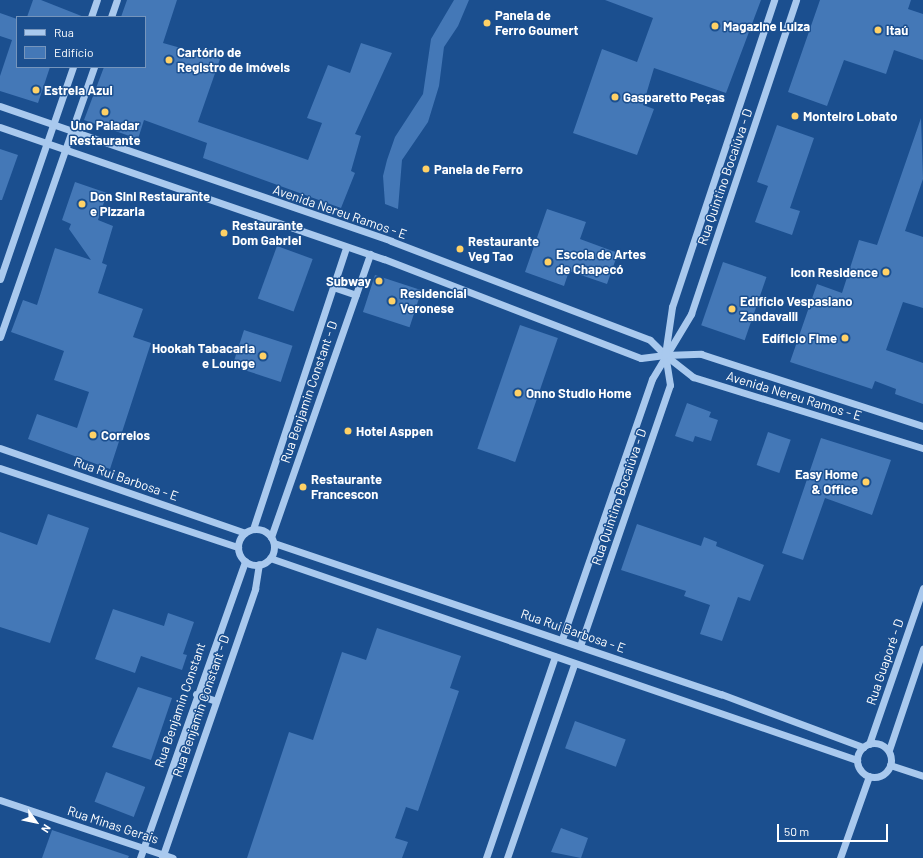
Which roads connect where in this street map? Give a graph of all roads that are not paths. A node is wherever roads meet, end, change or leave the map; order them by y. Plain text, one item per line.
1 (97, 0) edge
2 (117, 0) edge
3 (774, 0) edge
4 (796, 0) edge
5 (91, 16) edge
6 (111, 16) edge
7 (74, 68) edge
8 (94, 68) edge
9 (0, 106) edge
10 (54, 125) junction
11 (0, 127) edge
12 (72, 131) junction
13 (47, 143) junction
14 (66, 150) junction
15 (346, 246) junction
16 (370, 254) junction
17 (0, 279) edge
18 (332, 287) junction
19 (356, 295) junction
20 (0, 337) edge
21 (665, 355) junction
22 (923, 426) edge
23 (0, 448) edge
24 (923, 448) edge
25 (0, 468) edge
26 (253, 529) junction
27 (245, 533) junction
28 (272, 540) junction
29 (238, 547) junction
30 (270, 558) junction
31 (245, 561) junction
32 (259, 564) junction
33 (923, 588) edge
34 (562, 639) junction
35 (580, 646) junction
36 (923, 650) edge
37 (556, 657) junction
38 (574, 664) junction
39 (196, 694) junction
40 (216, 701) junction
41 (866, 745) junction
42 (889, 750) junction
43 (857, 760) junction
44 (890, 764) junction
45 (869, 776) junction
46 (923, 776) edge
47 (0, 800) edge
48 (143, 848) junction
49 (162, 856) edge
50 (140, 858) edge
51 (173, 858) edge
52 (486, 858) edge
53 (507, 858) edge
54 (840, 858) edge

1 - 5 street
2 - 6 street
3 - 21 street, Rua Quintino Bocaiúva - D
4 - 21 street, Rua Quintino Bocaiúva - D
7 - 10 street
8 - 12 street
9 - 10 street, Avenida Nereu Ramos - E
10 - 12 street, Avenida Nereu Ramos - E
10 - 13 street
11 - 13 street, Avenida Nereu Ramos - E
12 - 14 street
12 - 21 street, Avenida Nereu Ramos - E
13 - 14 street, Avenida Nereu Ramos - E
13 - 17 street
14 - 15 street, Avenida Nereu Ramos - E
14 - 20 street
15 - 16 street, Avenida Nereu Ramos - E
15 - 18 street, Rua Benjamin Constant - D
16 - 19 street, Rua Benjamin Constant - D
16 - 21 street, Avenida Nereu Ramos - E
18 - 19 street
18 - 26 street, Rua Benjamin Constant - D
19 - 28 street, Rua Benjamin Constant - D
21 - 22 street, Avenida Nereu Ramos - E
21 - 24 street, Avenida Nereu Ramos - E
21 - 34 street, Rua Quintino Bocaiúva - D
21 - 35 street, Rua Quintino Bocaiúva - D
23 - 27 street, Rua Rui Barbosa - E
25 - 29 street
26 - 27 street
26 - 28 street
27 - 29 street
28 - 30 street
28 - 34 street, Rua Rui Barbosa - E
29 - 31 street
30 - 32 street
30 - 37 street
31 - 32 street
31 - 39 street, Rua Benjamin Constant
32 - 40 street, Rua Benjamin Constant - D
33 - 41 street, Rua Guaporé - D
34 - 35 street, Rua Rui Barbosa - E
35 - 41 street, Rua Rui Barbosa - E
36 - 42 street
37 - 38 street
37 - 52 street
38 - 43 street
38 - 53 street
39 - 40 street
39 - 48 street, Rua Benjamin Constant
40 - 49 street, Rua Benjamin Constant - D
41 - 42 street
41 - 43 street
42 - 44 street
43 - 45 street
44 - 45 street
44 - 46 street
45 - 54 street
47 - 48 street, Rua Minas Gerais
48 - 49 street, Rua Minas Gerais
48 - 50 street, Rua Benjamin Constant
49 - 51 street, Rua Minas Gerais

